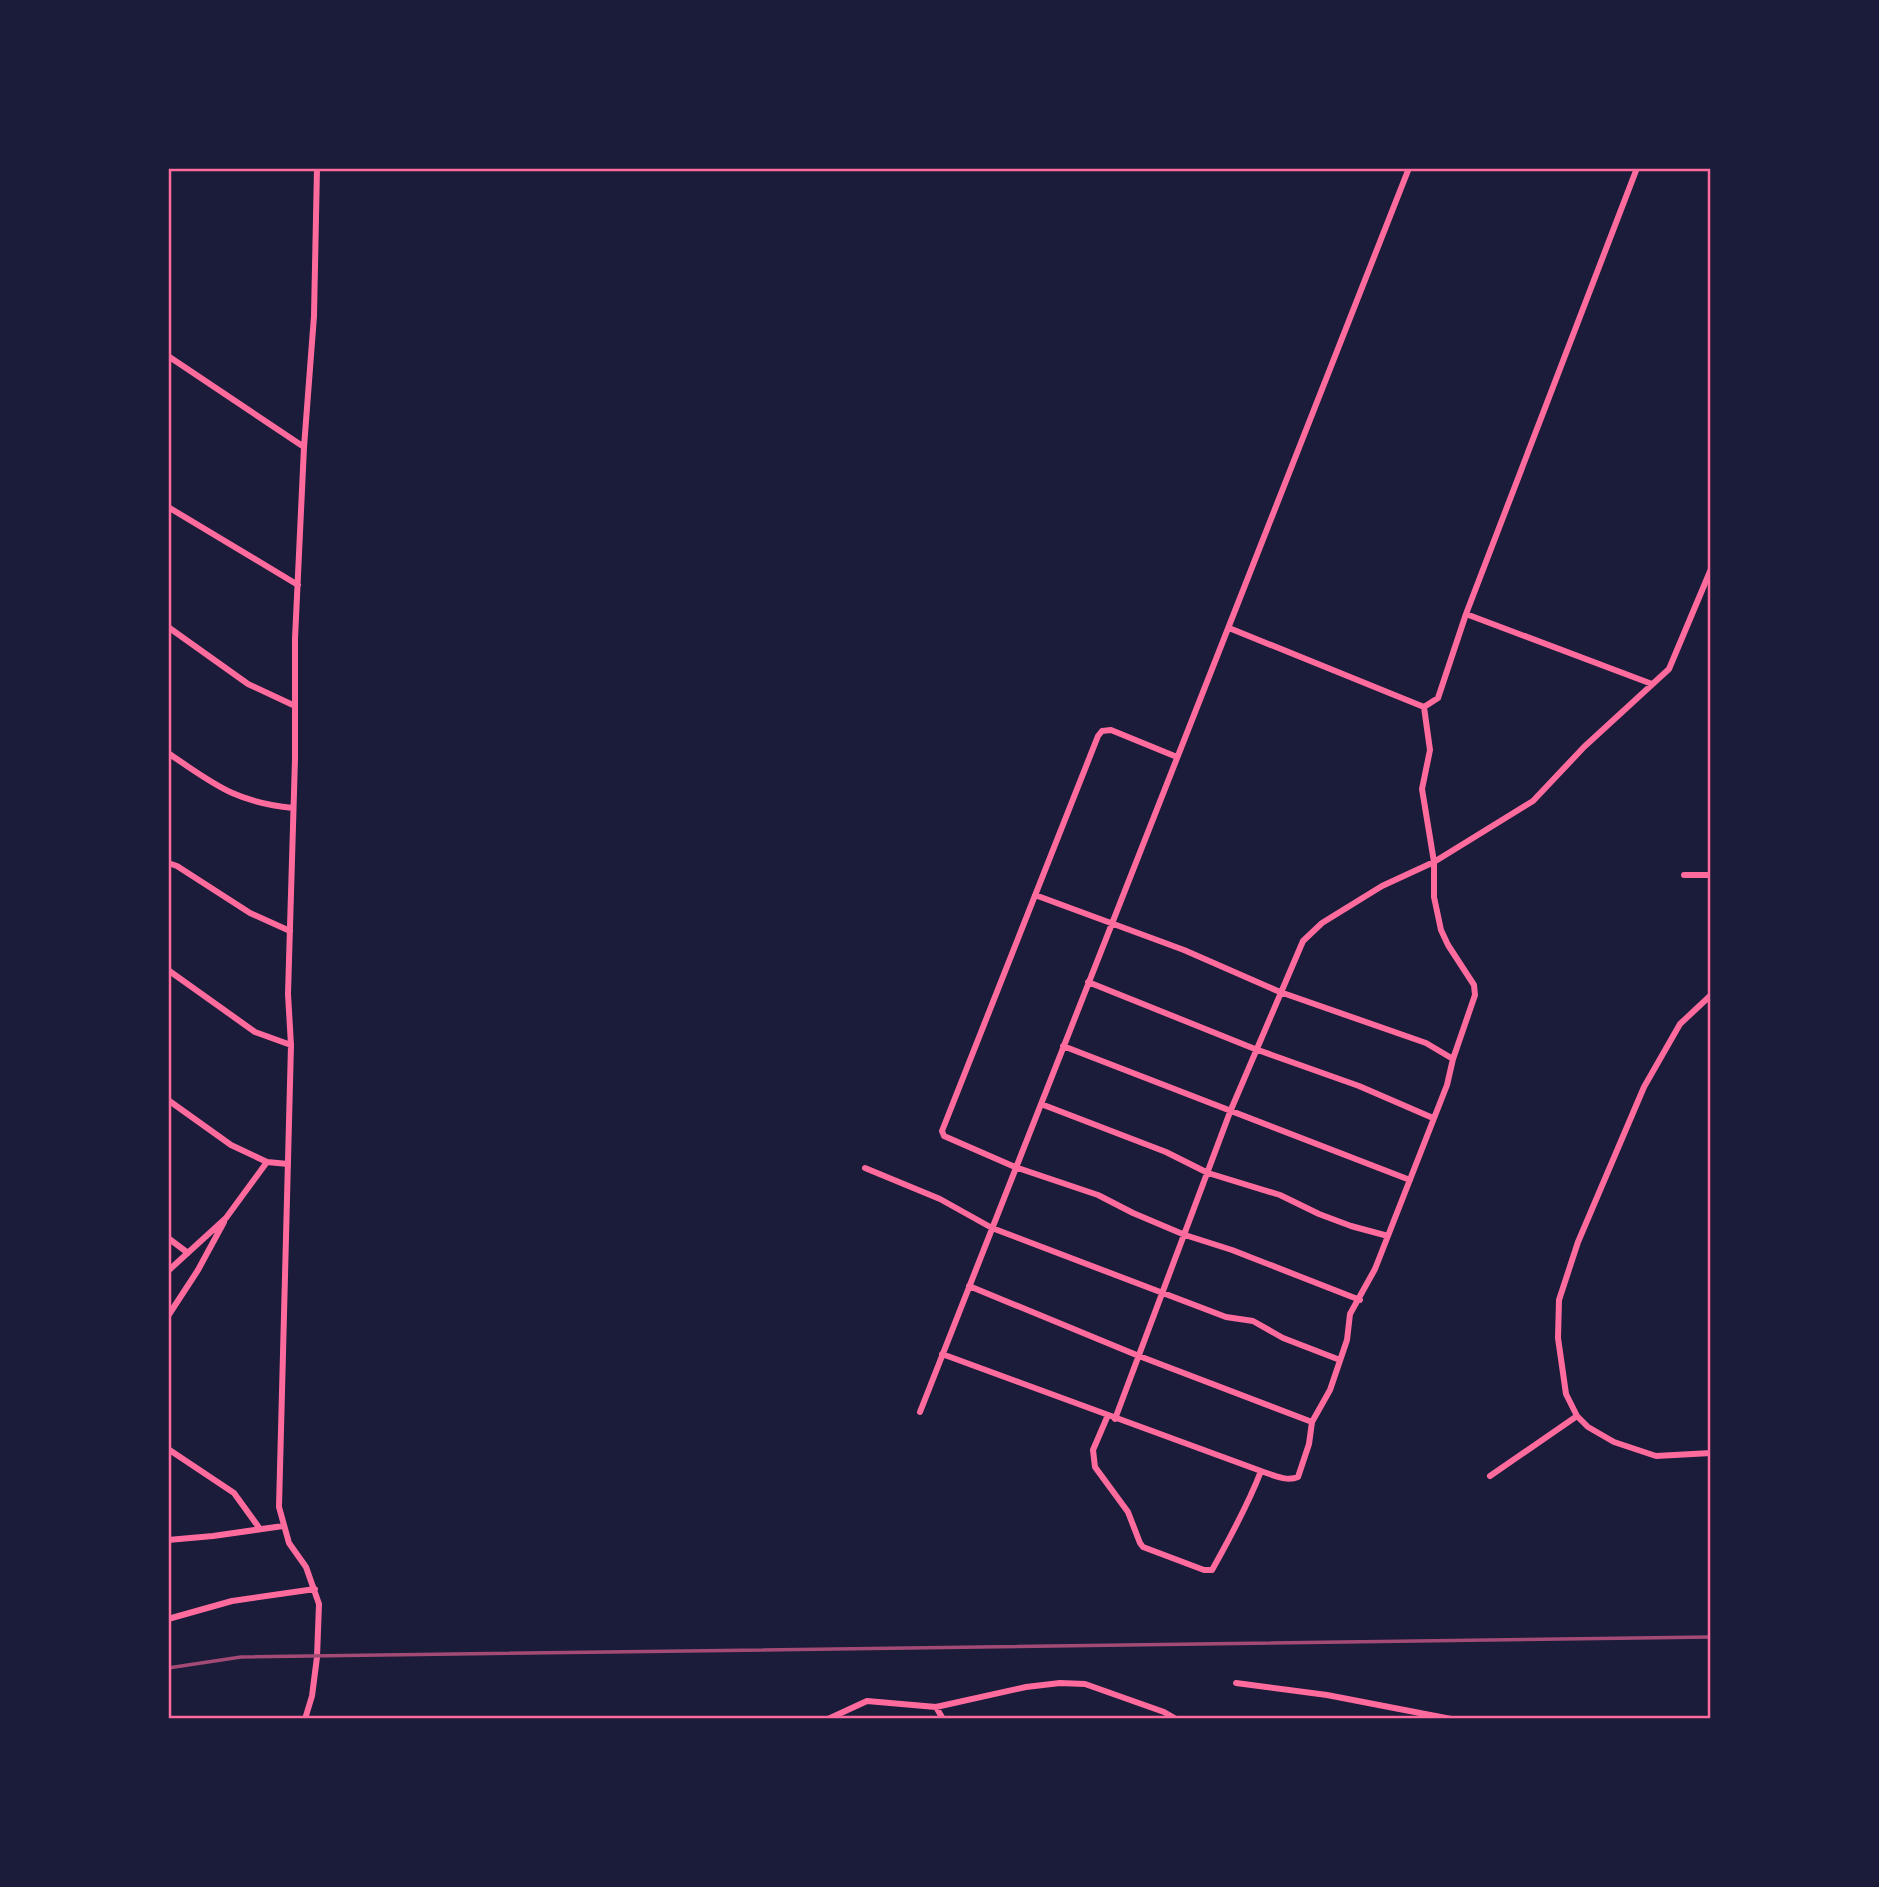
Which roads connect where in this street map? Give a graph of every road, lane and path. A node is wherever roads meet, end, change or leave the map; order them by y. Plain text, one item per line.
1 (317, 168) edge
2 (1409, 168) edge
3 (1637, 168) edge
4 (168, 356) edge
5 (304, 447) junction
6 (168, 508) edge
7 (1711, 569) edge
8 (298, 585) junction
9 (1466, 614) junction
10 (168, 627) edge
11 (1229, 628) junction
12 (1652, 684) junction
13 (293, 705) junction
14 (1424, 707) junction
15 (168, 752) edge
16 (1177, 757) junction
17 (293, 808) junction
18 (1433, 862) junction
19 (168, 863) edge
20 (1684, 875) dead end
21 (1711, 875) edge
22 (1035, 895) junction
23 (1112, 923) junction
24 (290, 931) junction
25 (168, 970) edge
26 (1088, 982) junction
27 (1280, 992) junction
28 (1711, 995) edge
29 (291, 1045) junction
30 (1063, 1046) junction
31 (1255, 1049) junction
32 (1453, 1059) junction
33 (168, 1100) edge
34 (1041, 1104) junction
35 (1230, 1112) junction
36 (1433, 1118) junction
37 (267, 1162) junction
38 (288, 1164) junction
39 (1016, 1167) junction
40 (865, 1168) dead end
41 (1208, 1172) junction
42 (1410, 1180) junction
43 (226, 1218) junction
44 (992, 1228) junction
45 (1185, 1235) junction
46 (1388, 1236) junction
47 (168, 1238) edge
48 (188, 1253) junction
49 (168, 1271) edge
50 (969, 1286) junction
51 (1163, 1294) junction
52 (1360, 1300) junction
53 (168, 1316) edge
54 (942, 1354) junction
55 (1139, 1356) junction
56 (1340, 1360) junction
57 (920, 1412) dead end
58 (1577, 1416) junction
59 (1111, 1417) junction
60 (1312, 1422) junction
61 (168, 1449) edge
62 (1711, 1453) edge
63 (1261, 1471) junction
64 (1490, 1476) dead end
65 (283, 1526) junction
66 (260, 1529) junction
67 (168, 1540) edge
68 (315, 1588) junction
69 (168, 1619) edge
70 (1236, 1683) dead end
71 (936, 1707) junction
72 (305, 1719) edge
73 (828, 1719) edge
74 (943, 1719) edge
75 (1176, 1719) edge
76 (1451, 1719) edge

1 - 5 street
2 - 11 street
3 - 9 street
4 - 5 street
5 - 8 street
6 - 8 street
7 - 12 street
8 - 13 street
9 - 12 street
9 - 14 street
10 - 13 street
11 - 14 street
11 - 16 street
12 - 18 street
13 - 17 street
14 - 18 street
15 - 17 street
16 - 22 street
16 - 23 street
17 - 24 street
18 - 27 street
18 - 32 street
19 - 24 street
20 - 21 street
22 - 23 street
22 - 39 street
23 - 26 street
23 - 27 street
24 - 29 street
25 - 29 street
26 - 30 street
26 - 31 street
27 - 31 street
27 - 32 street
28 - 58 street
29 - 38 street
30 - 34 street
30 - 35 street
31 - 35 street
31 - 36 street
32 - 36 street
33 - 37 street
34 - 39 street
34 - 41 street
35 - 41 street
35 - 42 street
36 - 42 street
37 - 38 street
37 - 43 street
38 - 65 street
39 - 44 street
39 - 45 street
40 - 44 street
41 - 45 street
41 - 46 street
42 - 46 street
43 - 48 street
43 - 53 street
44 - 50 street
44 - 51 street
45 - 51 street
45 - 52 street
46 - 52 street
47 - 48 street
48 - 49 street
50 - 54 street
50 - 55 street
51 - 55 street
51 - 56 street
52 - 56 street
54 - 57 street
54 - 59 street
55 - 59 street
55 - 60 street
56 - 60 street
58 - 62 street
58 - 64 street
59 - 63 street
59 - 63 street
60 - 63 street
61 - 66 street
65 - 66 street
65 - 68 street
66 - 67 street
68 - 69 street
68 - 72 street
70 - 76 street
71 - 73 street
71 - 74 street
71 - 75 street

